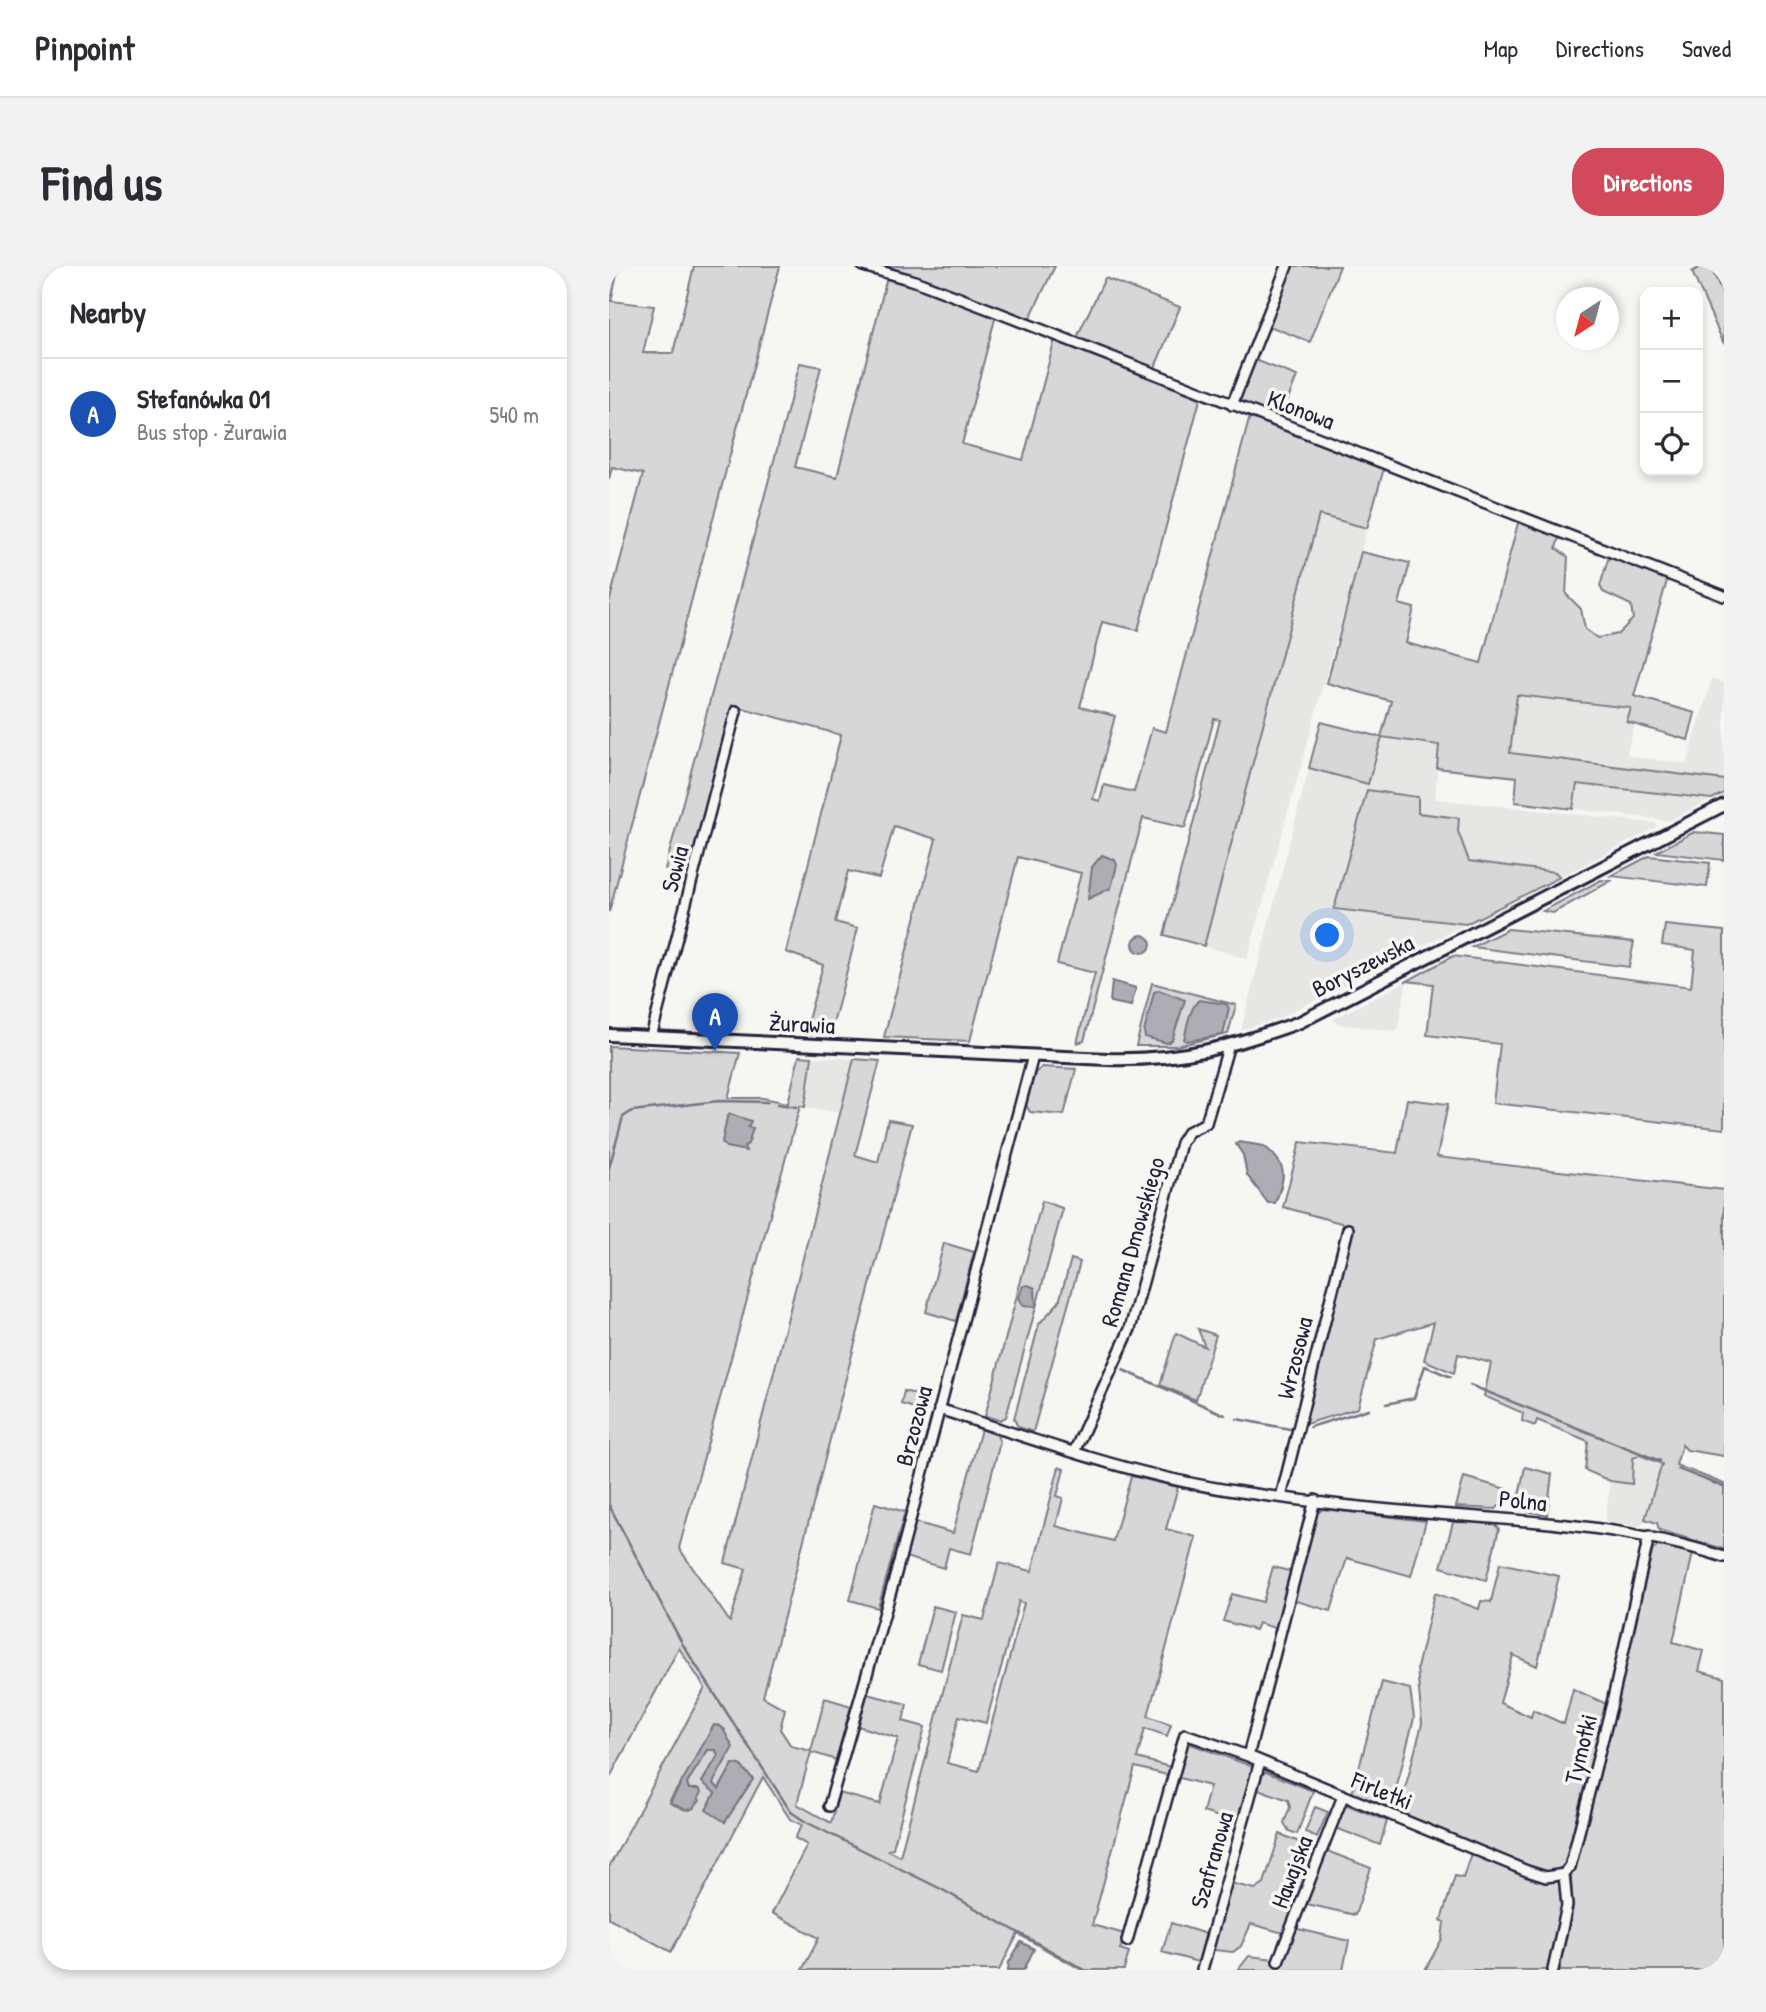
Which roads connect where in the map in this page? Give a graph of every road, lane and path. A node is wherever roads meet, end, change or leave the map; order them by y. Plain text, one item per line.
1 (863, 266) edge
2 (1287, 266) edge
3 (1232, 405) junction
4 (1724, 596) edge
5 (737, 711) dead end
6 (1724, 805) edge
7 (609, 1035) edge
8 (651, 1037) junction
9 (1228, 1048) junction
10 (993, 1054) joint
11 (1033, 1056) junction
12 (1347, 1229) dead end
13 (939, 1409) junction
14 (1074, 1452) junction
15 (1281, 1497) junction
16 (1315, 1500) junction
17 (1649, 1536) junction
18 (1724, 1557) edge
19 (1248, 1756) junction
20 (1260, 1761) junction
21 (1343, 1796) junction
22 (829, 1806) dead end
23 (1564, 1874) junction
24 (1127, 1941) dead end
25 (1278, 1961) dead end
26 (1202, 1970) edge
27 (1553, 1970) edge

1 - 3 street, Klonowa
2 - 3 street
3 - 4 street, Klonowa
5 - 8 street, Sowia
6 - 9 main road, Boryszewska
7 - 8 main road, Żurawia
8 - 10 main road, Żurawia
9 - 11 main road, Boryszewska
9 - 14 street, Romana Dmowskiego
10 - 11 main road, Boryszewska
11 - 13 street, Brzozowa
12 - 15 street, Wrzosowa
13 - 14 street, Polna
13 - 22 street, Brzozowa
14 - 15 street, Polna
15 - 16 street, Polna
16 - 17 street, Polna
16 - 19 street
17 - 18 street, Polna
17 - 23 street, Tymotki
19 - 20 street, Firletki
19 - 24 street, Firletki
20 - 21 street, Firletki
20 - 26 street, Szafranowa
21 - 23 street, Firletki
21 - 25 street, Hawajska
23 - 27 street, Tymotki

